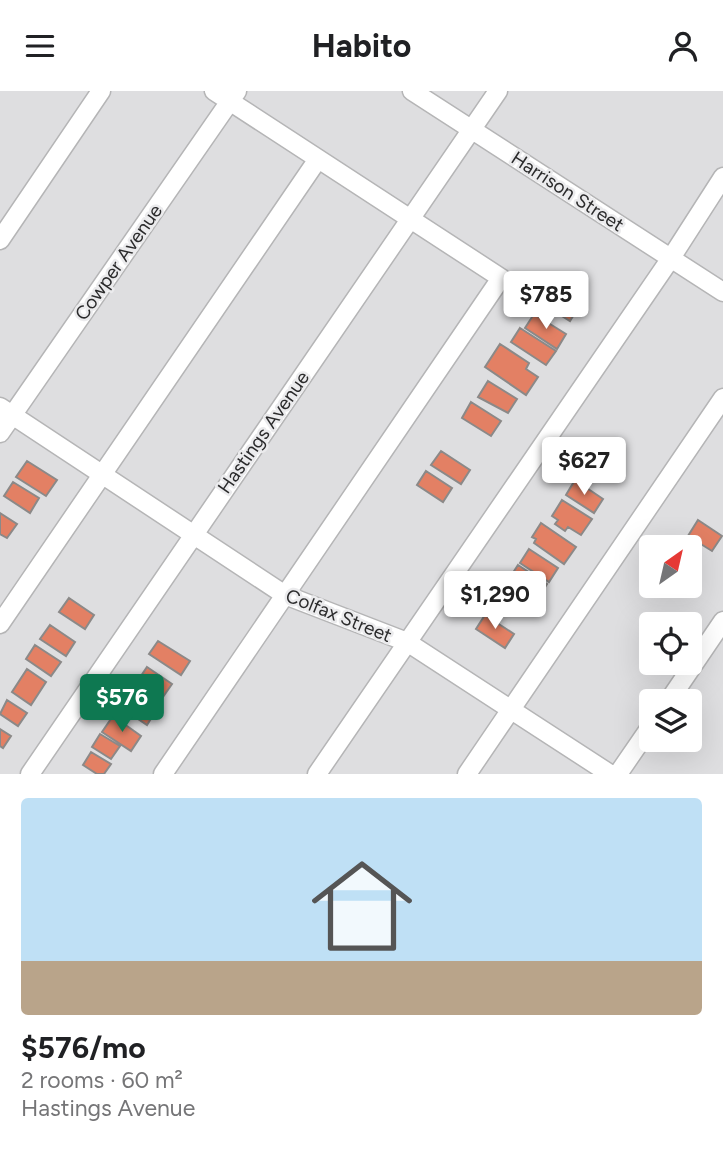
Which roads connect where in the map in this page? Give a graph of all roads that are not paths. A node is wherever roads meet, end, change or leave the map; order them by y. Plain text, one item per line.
1 (101, 91) edge
2 (412, 91) edge
3 (498, 91) edge
4 (227, 94) edge
5 (472, 130) junction
6 (318, 159) junction
7 (723, 177) edge
8 (411, 219) junction
9 (0, 240) edge
10 (671, 258) junction
11 (723, 292) edge
12 (723, 398) edge
13 (6, 411) edge
14 (0, 433) edge
15 (103, 475) junction
16 (192, 533) junction
17 (285, 595) junction
18 (723, 621) edge
19 (0, 624) edge
20 (407, 642) junction
21 (677, 689) edge
22 (511, 709) junction
23 (639, 743) edge
24 (30, 774) edge
25 (163, 774) edge
26 (317, 774) edge
27 (467, 774) edge
28 (610, 774) edge
29 (618, 774) edge

1 - 9 street
2 - 5 street, Harrison Street
3 - 5 street, Hastings Avenue
4 - 6 street
4 - 13 street, Cowper Avenue
5 - 8 street, Hastings Avenue
5 - 10 street, Harrison Street
6 - 8 street
6 - 15 street
7 - 10 street
8 - 16 street, Hastings Avenue
8 - 17 street
10 - 11 street, Harrison Street
10 - 20 street
12 - 22 street
13 - 14 street, Cowper Avenue
13 - 15 street, Colfax Street
15 - 16 street, Colfax Street
15 - 19 street
16 - 17 street, Colfax Street
16 - 24 street, Hastings Avenue
17 - 20 street, Colfax Street
17 - 25 street
18 - 21 street
20 - 22 street, Colfax Street
20 - 26 street
22 - 27 street
22 - 28 street, Colfax Street
23 - 29 street

